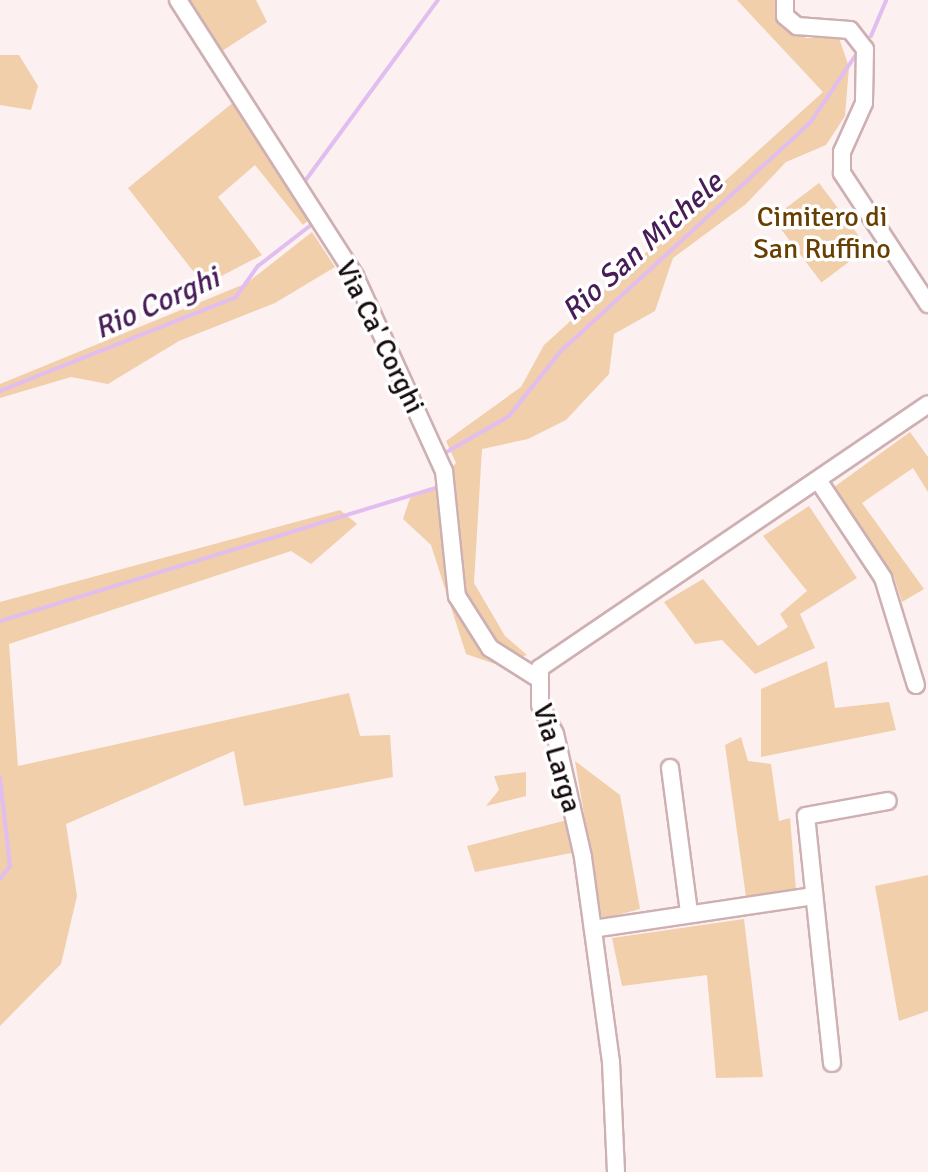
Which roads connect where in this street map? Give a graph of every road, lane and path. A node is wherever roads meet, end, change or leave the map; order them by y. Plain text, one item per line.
1 (178, 0) edge
2 (785, 0) edge
3 (928, 304) edge
4 (928, 404) edge
5 (818, 480) junction
6 (539, 679) junction
7 (916, 685) dead end
8 (670, 768) dead end
9 (888, 801) dead end
10 (813, 896) junction
11 (689, 913) junction
12 (593, 929) junction
13 (832, 1063) dead end
14 (616, 1172) edge

1 - 6 street, Via Ca' Corghi
2 - 3 street
4 - 5 street, Via Larga
5 - 6 street, Via Larga
5 - 7 street
6 - 12 street, Via Larga
8 - 11 street
9 - 10 street
10 - 11 street
10 - 13 street
11 - 12 street
12 - 14 street, Via Larga

